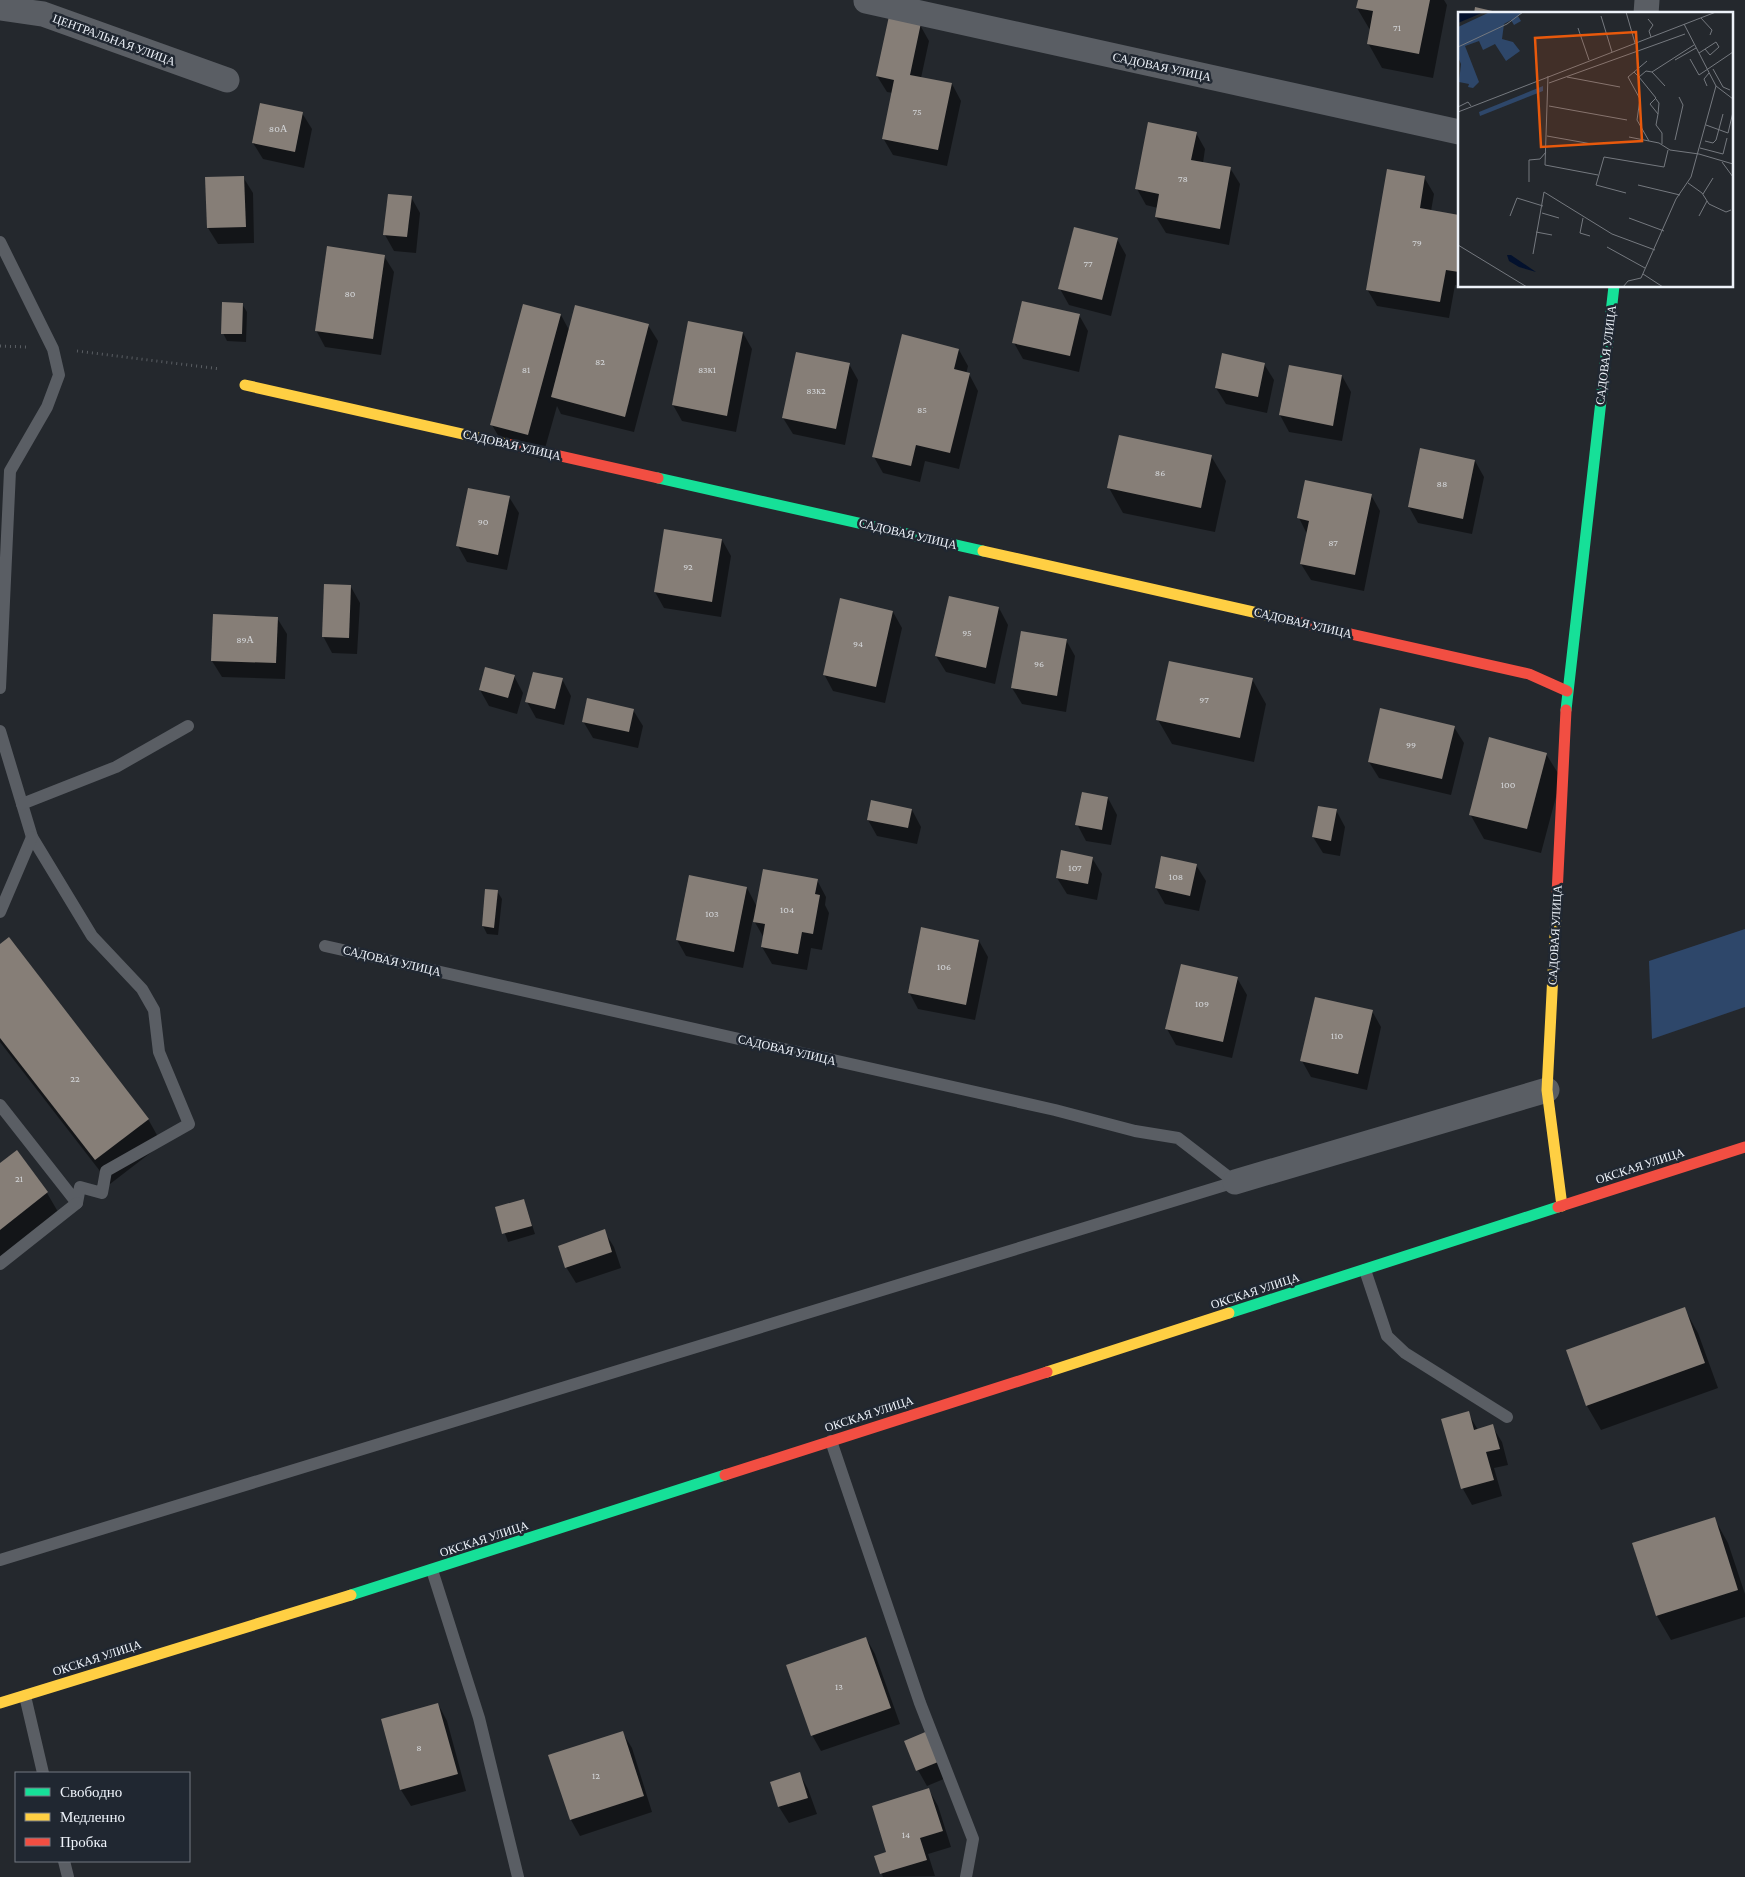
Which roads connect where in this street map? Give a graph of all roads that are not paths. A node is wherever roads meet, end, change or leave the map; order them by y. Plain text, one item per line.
1 (866, 1) edge
2 (0, 8) edge
3 (227, 80) dead end
4 (1458, 132) edge
5 (0, 242) edge
6 (1614, 288) edge
7 (245, 384) road end
8 (0, 688) edge
9 (1568, 691) junction
10 (188, 726) dead end
11 (0, 731) edge
12 (22, 804) junction
13 (32, 838) junction
14 (0, 912) edge
15 (325, 946) dead end
16 (1547, 1090) junction
17 (0, 1105) edge
18 (1745, 1147) edge
19 (1235, 1182) junction
20 (77, 1202) junction
21 (1562, 1206) junction
22 (0, 1264) edge
23 (1365, 1270) junction
24 (1507, 1417) dead end
25 (831, 1440) junction
26 (0, 1560) edge
27 (432, 1570) junction
28 (25, 1696) junction
29 (0, 1704) edge
30 (43, 1772) edge
31 (64, 1862) edge
32 (68, 1877) edge
33 (518, 1877) edge
34 (966, 1877) edge

1 - 4 street, САДОВАЯ УЛИЦА
2 - 3 street, ЦЕНТРАЛЬНАЯ УЛИЦА
5 - 8 lane
6 - 9 street, САДОВАЯ УЛИЦА
7 - 9 street, САДОВАЯ УЛИЦА
9 - 16 street, САДОВАЯ УЛИЦА
10 - 12 lane
11 - 12 lane
12 - 13 lane
13 - 14 lane
13 - 20 lane
15 - 19 lane, САДОВАЯ УЛИЦА
16 - 19 street
16 - 21 street, САДОВАЯ УЛИЦА
17 - 20 lane
18 - 21 street, ОКСКАЯ УЛИЦА
19 - 26 lane
20 - 22 lane
21 - 23 street, ОКСКАЯ УЛИЦА
23 - 24 lane
23 - 25 street, ОКСКАЯ УЛИЦА
25 - 27 street, ОКСКАЯ УЛИЦА
25 - 34 lane
27 - 28 street, ОКСКАЯ УЛИЦА
27 - 33 lane
28 - 29 street, ОКСКАЯ УЛИЦА
28 - 30 lane
31 - 32 lane

